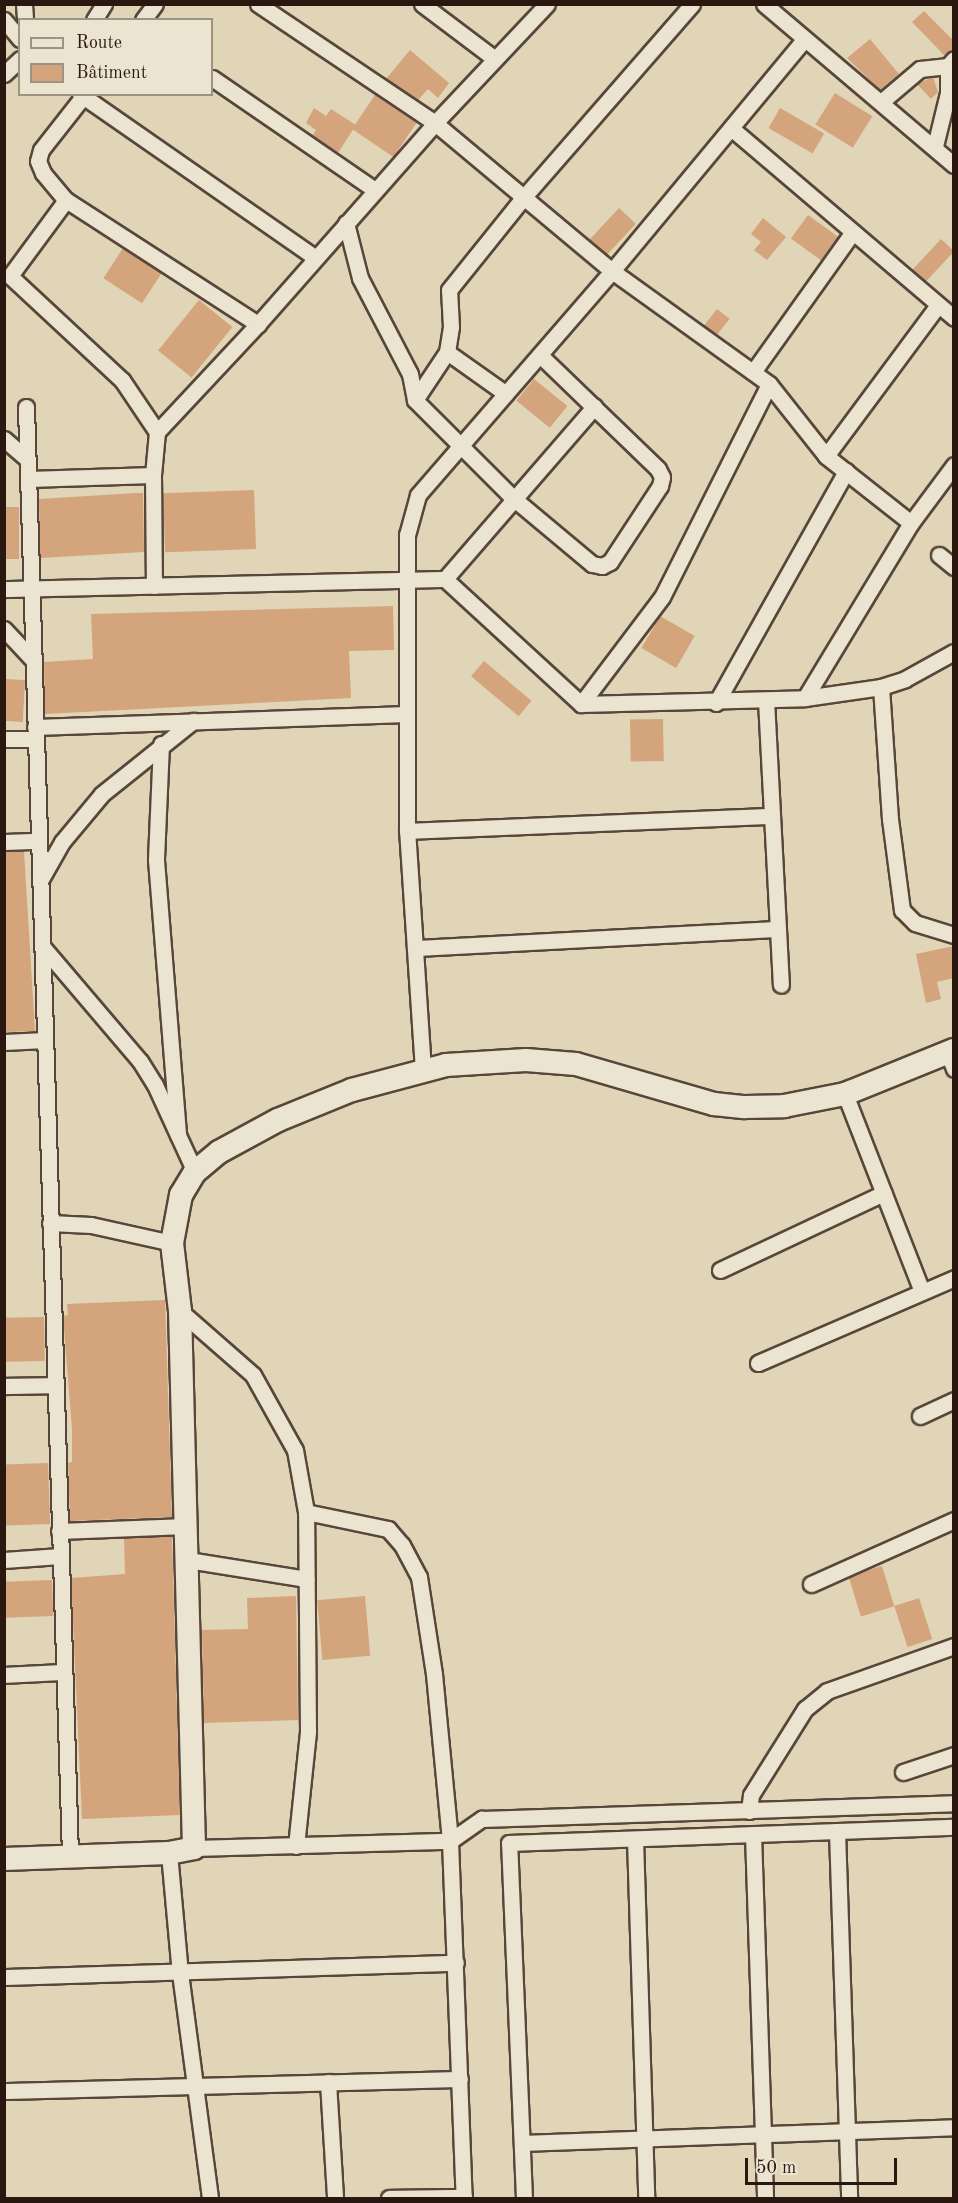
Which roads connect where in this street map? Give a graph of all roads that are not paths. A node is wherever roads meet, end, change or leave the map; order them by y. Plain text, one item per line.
1 (104, 4) edge
2 (155, 4) edge
3 (258, 4) edge
4 (422, 4) edge
5 (547, 4) edge
6 (692, 4) edge
7 (768, 6) edge
8 (95, 18) edge
9 (144, 18) edge
10 (4, 20) edge
11 (18, 37) edge
12 (804, 40) junction
13 (495, 59) junction
14 (18, 61) edge
15 (951, 63) edge
16 (4, 74) edge
17 (213, 79) edge
18 (81, 96) edge
19 (83, 96) edge
20 (881, 102) junction
21 (435, 123) junction
22 (731, 128) junction
23 (946, 153) edge
24 (375, 190) junction
25 (523, 198) junction
26 (66, 200) junction
27 (346, 224) junction
28 (853, 232) junction
29 (316, 258) junction
30 (612, 271) junction
31 (6, 276) edge
32 (938, 305) junction
33 (954, 318) edge
34 (258, 324) junction
35 (447, 352) junction
36 (540, 355) junction
37 (753, 372) junction
38 (769, 384) junction
39 (506, 394) junction
40 (415, 400) junction
41 (26, 407) dead end
42 (594, 407) junction
43 (157, 432) junction
44 (4, 439) edge
45 (460, 447) junction
46 (826, 456) junction
47 (27, 459) junction
48 (954, 465) edge
49 (846, 471) junction
50 (153, 475) junction
51 (28, 479) junction
52 (513, 498) junction
53 (911, 523) junction
54 (939, 555) dead end
55 (954, 567) edge
56 (445, 579) junction
57 (409, 580) junction
58 (154, 586) junction
59 (4, 589) edge
60 (31, 589) junction
61 (4, 629) edge
62 (954, 652) edge
63 (33, 660) junction
64 (881, 687) junction
65 (805, 698) junction
66 (766, 700) junction
67 (716, 703) junction
68 (580, 704) junction
69 (407, 714) junction
70 (193, 721) junction
71 (36, 733) junction
72 (4, 739) edge
73 (162, 744) junction
74 (772, 816) junction
75 (407, 831) junction
76 (39, 841) junction
77 (4, 842) edge
78 (40, 880) junction
79 (778, 929) junction
80 (954, 935) edge
81 (42, 946) junction
82 (414, 948) junction
83 (782, 986) dead end
84 (45, 1040) junction
85 (4, 1042) edge
86 (952, 1057) edge
87 (423, 1070) junction
88 (845, 1094) junction
89 (178, 1135) junction
90 (195, 1172) junction
91 (884, 1193) junction
92 (50, 1223) junction
93 (172, 1243) junction
94 (720, 1270) dead end
95 (954, 1278) edge
96 (922, 1291) junction
97 (180, 1311) junction
98 (758, 1364) dead end
99 (55, 1385) junction
100 (4, 1386) edge
101 (954, 1400) edge
102 (920, 1416) dead end
103 (306, 1512) junction
104 (954, 1520) edge
105 (186, 1526) junction
106 (59, 1531) junction
107 (60, 1556) junction
108 (4, 1560) edge
109 (188, 1560) junction
110 (306, 1579) junction
111 (811, 1584) dead end
112 (954, 1646) edge
113 (64, 1672) junction
114 (4, 1675) edge
115 (954, 1755) edge
116 (903, 1772) dead end
117 (954, 1803) edge
118 (749, 1811) junction
119 (954, 1827) edge
120 (837, 1831) junction
121 (753, 1834) junction
122 (635, 1839) junction
123 (450, 1840) junction
124 (296, 1846) junction
125 (195, 1848) junction
126 (169, 1853) junction
127 (70, 1856) junction
128 (4, 1859) edge
129 (456, 1963) junction
130 (180, 1973) junction
131 (4, 1977) edge
132 (460, 2079) junction
133 (327, 2082) junction
134 (195, 2086) junction
135 (4, 2091) edge
136 (954, 2127) edge
137 (847, 2130) junction
138 (763, 2134) junction
139 (644, 2138) junction
140 (522, 2143) junction
141 (464, 2198) edge
142 (210, 2199) edge
143 (335, 2199) edge
144 (389, 2199) edge
145 (524, 2199) edge
146 (646, 2199) edge
147 (765, 2199) edge
148 (849, 2199) edge

1 - 8 street
2 - 9 street
3 - 21 street
4 - 13 street
5 - 13 street
6 - 25 street
7 - 12 street
10 - 11 street
12 - 20 street
12 - 22 street
13 - 21 street
14 - 16 street
15 - 20 street
15 - 23 street
17 - 24 street
18 - 26 street
19 - 29 street
20 - 23 street
21 - 24 street
21 - 25 street
22 - 28 street
22 - 30 street
24 - 27 street
25 - 30 street
25 - 35 street
26 - 31 street
26 - 34 street
27 - 29 street
27 - 40 street
28 - 32 street
28 - 37 street
29 - 34 street
30 - 36 street
30 - 37 street
31 - 43 street
32 - 33 street
32 - 46 street
34 - 43 street
35 - 39 street
35 - 40 street
36 - 39 street
36 - 42 street
37 - 38 street
38 - 46 street
38 - 68 street
39 - 45 street
40 - 45 street
41 - 47 street
42 - 52 street
42 - 52 street
43 - 50 street
44 - 47 street
45 - 52 street
45 - 57 street
46 - 49 street
47 - 51 street
48 - 53 street
49 - 53 street
49 - 67 street
50 - 51 street
50 - 58 street
51 - 60 street
52 - 56 street
53 - 65 street
54 - 55 street
56 - 57 street
56 - 68 street
57 - 58 street
57 - 69 street
58 - 60 street
59 - 60 street
60 - 63 street
61 - 63 street
62 - 64 street
63 - 71 street
64 - 65 street
64 - 80 street
65 - 66 street
66 - 67 street
66 - 74 street
67 - 68 street
69 - 70 street
69 - 75 street
70 - 71 street
70 - 73 street
71 - 72 street
71 - 76 street
73 - 78 street
73 - 89 street
74 - 75 street
74 - 79 street
75 - 82 street
76 - 77 street
76 - 78 street
78 - 81 street
79 - 82 street
79 - 83 street
81 - 84 street
81 - 89 street
82 - 87 street
84 - 85 street
84 - 92 street
86 - 88 street
87 - 88 street
87 - 90 street
88 - 91 street
89 - 90 street
90 - 93 street
91 - 94 street
91 - 96 street
92 - 93 street
92 - 99 street
93 - 97 street
95 - 96 street
96 - 98 street
97 - 103 street
97 - 105 street
99 - 100 street
99 - 106 street
101 - 102 street
103 - 110 street
103 - 123 street
104 - 111 street
105 - 106 street
105 - 109 street
106 - 107 street
107 - 108 street
107 - 113 street
109 - 110 street
109 - 125 street
110 - 124 street
112 - 118 street
113 - 114 street
113 - 127 street
115 - 116 street
117 - 118 street
118 - 123 street
119 - 120 street
120 - 121 street
120 - 137 street
121 - 122 street
121 - 138 street
122 - 139 street
122 - 140 street
123 - 124 street
123 - 129 street
124 - 125 street
125 - 126 street
126 - 127 street
126 - 130 street
127 - 128 street
129 - 130 street
129 - 132 street
130 - 131 street
130 - 134 street
132 - 133 street
132 - 141 street
133 - 134 street
133 - 143 street
134 - 135 street
134 - 142 street
136 - 137 street
137 - 138 street
137 - 148 street
138 - 139 street
138 - 147 street
139 - 140 street
139 - 146 street
140 - 145 street
141 - 144 street

